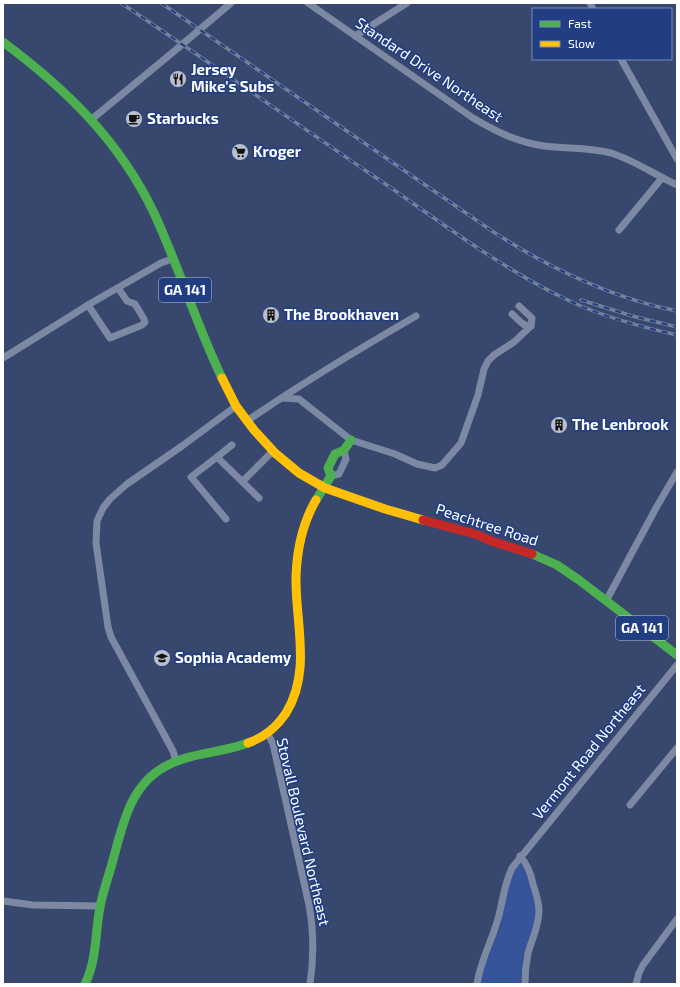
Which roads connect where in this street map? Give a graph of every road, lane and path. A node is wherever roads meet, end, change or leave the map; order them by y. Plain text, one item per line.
1 (231, 3) edge
2 (308, 3) edge
3 (407, 3) edge
4 (355, 36) junction
5 (3, 42) edge
6 (622, 60) edge
7 (92, 119) junction
8 (677, 159) edge
9 (662, 178) junction
10 (677, 185) edge
11 (619, 230) dead end
12 (172, 259) junction
13 (118, 288) junction
14 (88, 305) junction
15 (416, 316) dead end
16 (531, 326) junction
17 (3, 358) edge
18 (282, 398) junction
19 (236, 406) junction
20 (247, 421) junction
21 (351, 440) junction
22 (232, 445) dead end
23 (273, 451) junction
24 (217, 457) junction
25 (677, 472) edge
26 (243, 481) junction
27 (325, 488) junction
28 (259, 498) dead end
29 (226, 519) dead end
30 (606, 601) junction
31 (677, 655) edge
32 (677, 665) edge
33 (268, 734) junction
34 (677, 748) edge
35 (176, 761) junction
36 (630, 806) dead end
37 (520, 856) junction
38 (3, 901) edge
39 (100, 906) junction
40 (677, 920) edge
41 (85, 984) edge
42 (310, 984) edge
43 (477, 984) edge
44 (524, 984) edge
45 (636, 984) edge

1 - 7 street
2 - 4 street, Standard Drive Northeast
3 - 4 street
4 - 9 street, Standard Drive Northeast
5 - 7 main road, GA 141
6 - 8 street
7 - 12 main road, GA 141
9 - 10 street, Standard Drive Northeast
9 - 11 street
12 - 13 street
12 - 19 main road, GA 141
13 - 14 street
13 - 14 street
14 - 17 street
15 - 18 street
16 - 16 street
16 - 21 street
18 - 20 street
18 - 21 street
19 - 20 main road, GA 141
19 - 35 street
20 - 23 main road, GA 141
21 - 27 main road
22 - 24 street
23 - 26 street
23 - 27 main road, Peachtree Road / GA 141
24 - 26 street
24 - 29 street
25 - 30 street
26 - 28 street
27 - 30 main road, Peachtree Road / GA 141
27 - 33 main road
30 - 31 main road, Peachtree Road / GA 141
32 - 37 street, Vermont Road Northeast
33 - 35 main road
33 - 42 street, Stovall Boulevard Northeast
34 - 36 street
35 - 39 main road
37 - 43 street, Vermont Road Northeast
37 - 44 street
38 - 39 street
39 - 41 main road
40 - 45 street

